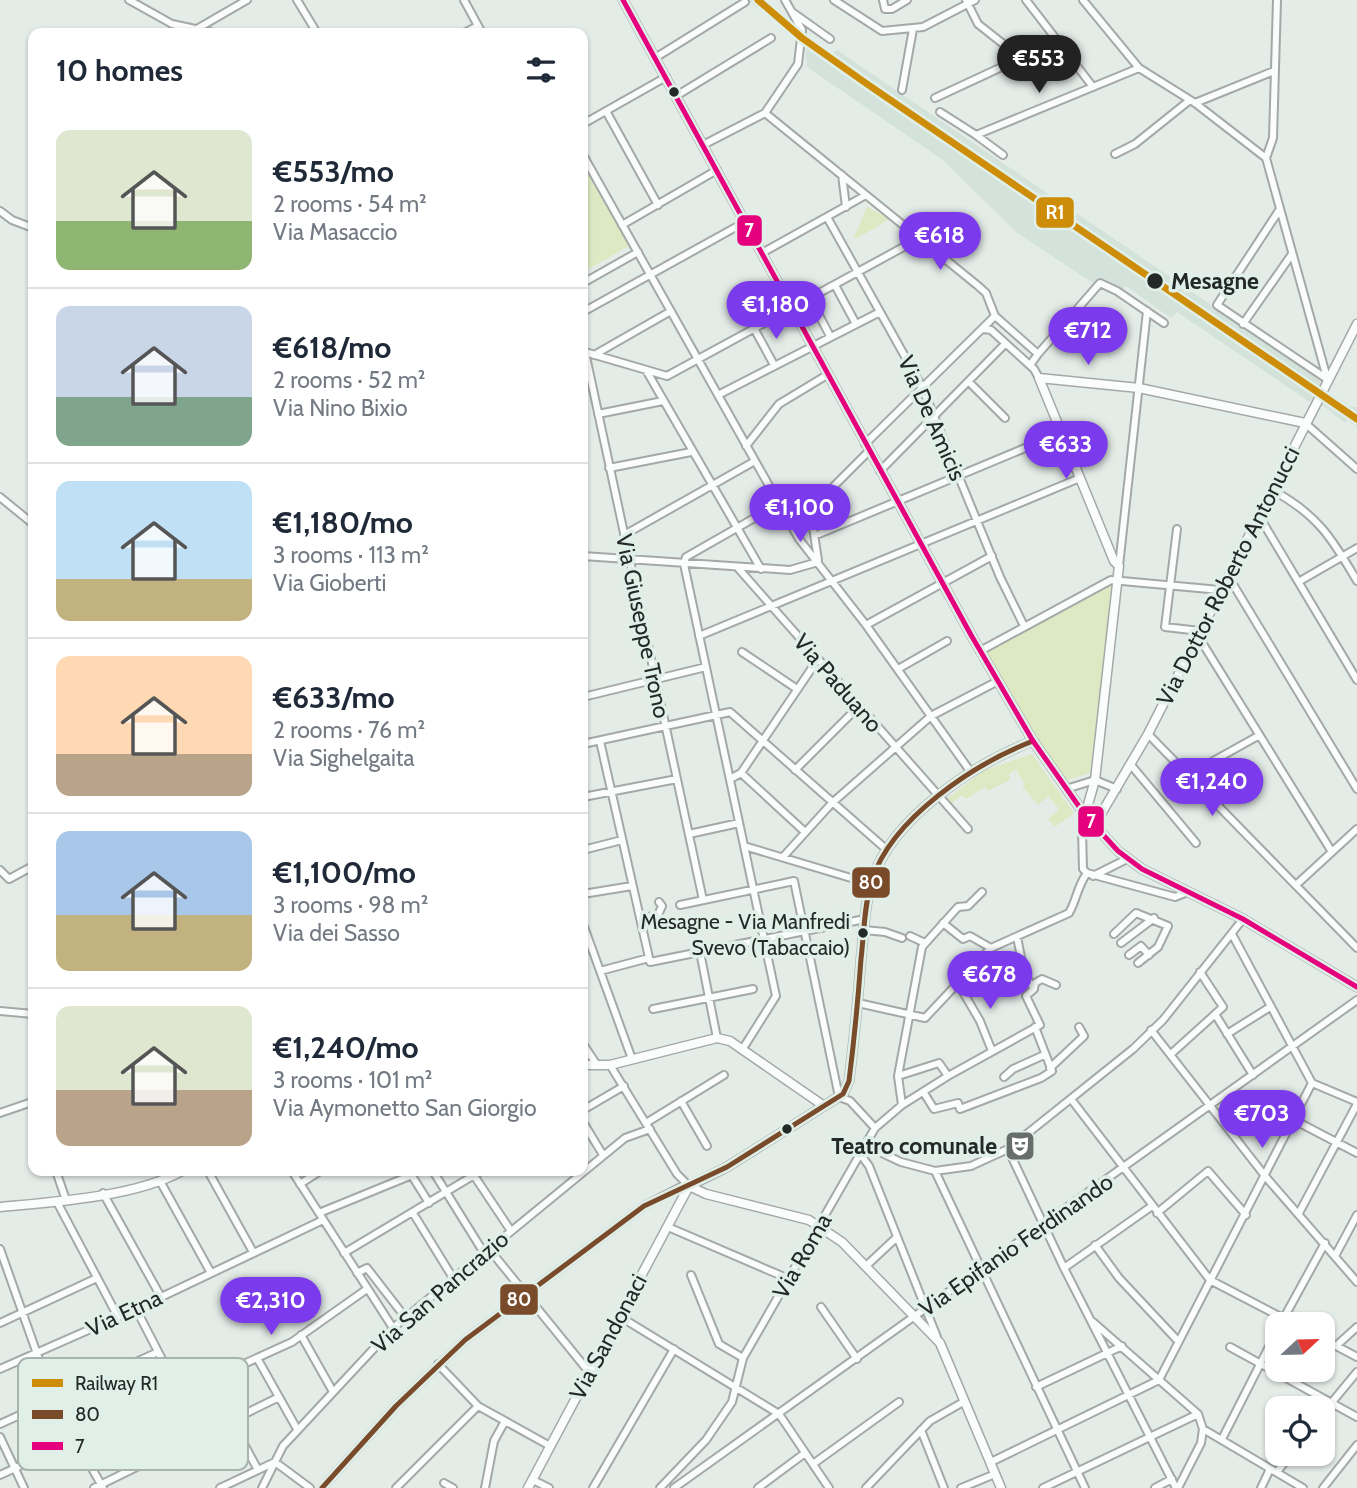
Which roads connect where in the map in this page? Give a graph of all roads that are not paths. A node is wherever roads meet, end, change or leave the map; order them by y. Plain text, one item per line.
1 (129, 0) edge
2 (247, 0) edge
3 (298, 0) edge
4 (464, 0) edge
5 (623, 0) edge
6 (785, 0) edge
7 (883, 0) edge
8 (907, 0) edge
9 (975, 0) edge
10 (1026, 0) edge
11 (1083, 0) edge
12 (1277, 0) edge
13 (836, 1) edge
14 (745, 2) dead end
15 (966, 2) edge
16 (791, 11) junction
17 (478, 26) joint
18 (187, 28) edge
19 (198, 28) edge
20 (314, 28) edge
21 (474, 28) edge
22 (913, 29) junction
23 (771, 38) dead end
24 (830, 38) dead end
25 (655, 58) junction
26 (1139, 68) junction
27 (1275, 71) junction
28 (666, 77) junction
29 (1094, 87) junction
30 (902, 90) dead end
31 (676, 96) junction
32 (935, 98) dead end
33 (1192, 101) junction
34 (606, 111) junction
35 (940, 111) dead end
36 (765, 113) junction
37 (588, 121) edge
38 (976, 135) junction
39 (704, 145) junction
40 (1115, 154) dead end
41 (1003, 155) dead end
42 (1266, 158) junction
43 (588, 167) edge
44 (717, 170) junction
45 (842, 175) junction
46 (866, 195) junction
47 (659, 205) junction
48 (846, 206) junction
49 (1280, 209) junction
50 (0, 211) edge
51 (827, 217) junction
52 (745, 222) junction
53 (622, 225) junction
54 (28, 226) edge
55 (920, 238) junction
56 (638, 252) junction
57 (762, 253) junction
58 (1292, 254) junction
59 (859, 274) junction
60 (650, 275) junction
61 (588, 280) edge
62 (836, 286) junction
63 (811, 300) junction
64 (588, 309) edge
65 (792, 310) junction
66 (671, 311) junction
67 (1147, 311) junction
68 (880, 312) junction
69 (995, 316) junction
70 (1164, 323) dead end
71 (856, 324) junction
72 (1243, 324) junction
73 (1357, 324) edge
74 (983, 329) junction
75 (755, 330) junction
76 (830, 336) junction
77 (1357, 339) edge
78 (1005, 344) junction
79 (1345, 345) junction
80 (812, 346) junction
81 (588, 353) edge
82 (1038, 354) junction
83 (593, 355) junction
84 (699, 360) junction
85 (774, 365) junction
86 (1030, 365) junction
87 (588, 370) edge
88 (646, 370) junction
89 (827, 374) junction
90 (1039, 378) junction
91 (1327, 379) junction
92 (970, 382) junction
93 (922, 387) junction
94 (1139, 388) junction
95 (718, 394) junction
96 (663, 401) junction
97 (598, 414) junction
98 (935, 418) junction
99 (1005, 418) dead end
100 (1305, 423) junction
101 (1061, 433) junction
102 (746, 446) junction
103 (867, 448) junction
104 (691, 452) junction
105 (755, 461) junction
106 (610, 468) junction
107 (1357, 469) edge
108 (880, 471) junction
109 (959, 475) junction
110 (1080, 478) junction
111 (713, 486) junction
112 (1272, 490) junction
113 (0, 497) edge
114 (897, 501) junction
115 (779, 504) junction
116 (1259, 516) junction
117 (28, 520) edge
118 (977, 520) junction
119 (737, 528) junction
120 (1177, 529) dead end
121 (819, 534) dead end
122 (624, 535) junction
123 (921, 545) junction
124 (1357, 548) edge
125 (588, 556) edge
126 (992, 556) junction
127 (1342, 556) junction
128 (629, 560) junction
129 (818, 562) junction
130 (684, 564) junction
131 (1119, 566) junction
132 (738, 568) junction
133 (761, 569) junction
134 (1228, 576) junction
135 (1118, 579) junction
136 (832, 580) junction
137 (1300, 581) junction
138 (1357, 581) edge
139 (942, 583) junction
140 (1170, 585) junction
141 (1220, 590) junction
142 (770, 605) junction
143 (866, 625) junction
144 (1024, 626) junction
145 (1199, 633) junction
146 (699, 636) junction
147 (947, 641) dead end
148 (980, 650) junction
149 (741, 652) dead end
150 (818, 659) junction
151 (706, 667) junction
152 (898, 669) junction
153 (654, 680) junction
154 (1357, 680) edge
155 (998, 681) junction
156 (796, 689) junction
157 (588, 696) edge
158 (859, 706) junction
159 (716, 716) junction
160 (931, 716) junction
161 (665, 727) junction
162 (1148, 734) junction
163 (1258, 736) junction
164 (600, 741) junction
165 (762, 741) junction
166 (1032, 741) junction
167 (588, 743) edge
168 (895, 748) junction
169 (1131, 765) junction
170 (795, 770) junction
171 (970, 771) junction
172 (741, 773) junction
173 (1192, 778) junction
174 (677, 779) junction
175 (730, 779) junction
176 (1095, 780) junction
177 (1066, 789) junction
178 (1117, 789) junction
179 (1357, 789) edge
180 (611, 791) junction
181 (588, 796) edge
182 (940, 797) junction
183 (832, 803) junction
184 (1085, 815) junction
185 (739, 823) junction
186 (1094, 826) junction
187 (968, 829) dead end
188 (1357, 829) edge
189 (806, 832) junction
190 (689, 834) junction
191 (622, 840) junction
192 (1196, 843) dead end
193 (744, 846) junction
194 (588, 849) edge
195 (887, 850) junction
196 (1332, 852) junction
197 (783, 857) junction
198 (1127, 859) junction
199 (28, 869) edge
200 (0, 870) edge
201 (1090, 875) junction
202 (871, 884) junction
203 (1296, 885) junction
204 (632, 886) junction
205 (753, 889) junction
206 (982, 892) dead end
207 (1185, 892) junction
208 (588, 893) edge
209 (703, 900) junction
210 (659, 902) dead end
211 (680, 905) dead end
212 (1239, 917) junction
213 (1154, 918) junction
214 (640, 919) junction
215 (865, 919) junction
216 (943, 923) junction
217 (804, 930) junction
218 (864, 930) junction
219 (1114, 934) dead end
220 (1232, 934) junction
221 (910, 936) dead end
222 (1017, 937) junction
223 (588, 938) edge
224 (902, 938) dead end
225 (764, 939) junction
226 (925, 943) junction
227 (1121, 943) dead end
228 (991, 948) junction
229 (1357, 948) edge
230 (700, 952) junction
231 (1129, 955) dead end
232 (1149, 955) junction
233 (650, 960) junction
234 (1138, 963) dead end
235 (1021, 964) junction
236 (600, 971) junction
237 (1200, 972) junction
238 (996, 981) dead end
239 (959, 985) junction
240 (1056, 985) dead end
241 (1357, 987) edge
242 (752, 989) dead end
243 (1034, 989) junction
244 (709, 998) junction
245 (1357, 1000) edge
246 (858, 1003) junction
247 (1270, 1007) junction
248 (653, 1009) dead end
249 (0, 1011) edge
250 (28, 1014) edge
251 (911, 1014) junction
252 (1215, 1014) junction
253 (1037, 1026) junction
254 (1079, 1027) dead end
255 (1151, 1030) junction
256 (1227, 1034) junction
257 (718, 1038) junction
258 (1290, 1048) junction
259 (742, 1050) junction
260 (992, 1051) junction
261 (588, 1052) edge
262 (1171, 1054) junction
263 (1044, 1055) junction
264 (632, 1059) junction
265 (588, 1065) edge
266 (597, 1065) junction
267 (610, 1065) junction
268 (1051, 1070) junction
269 (724, 1075) dead end
270 (1253, 1075) junction
271 (898, 1076) junction
272 (948, 1076) junction
273 (1004, 1077) dead end
274 (1312, 1083) junction
275 (624, 1086) junction
276 (924, 1093) junction
277 (839, 1097) junction
278 (1070, 1099) junction
279 (681, 1101) junction
280 (28, 1103) edge
281 (1357, 1103) edge
282 (902, 1105) junction
283 (1210, 1105) junction
284 (824, 1106) junction
285 (588, 1107) edge
286 (0, 1113) edge
287 (1294, 1120) junction
288 (648, 1126) junction
289 (875, 1128) junction
290 (588, 1130) edge
291 (1336, 1142) junction
292 (707, 1146) dead end
293 (867, 1146) junction
294 (1008, 1149) junction
295 (1357, 1153) edge
296 (603, 1155) junction
297 (861, 1155) junction
298 (588, 1167) edge
299 (1123, 1169) junction
300 (932, 1171) junction
301 (57, 1176) edge
302 (171, 1176) edge
303 (211, 1176) edge
304 (295, 1176) edge
305 (312, 1176) edge
306 (404, 1176) edge
307 (412, 1176) edge
308 (436, 1176) edge
309 (468, 1176) edge
310 (474, 1176) edge
311 (577, 1176) edge
312 (1265, 1176) junction
313 (160, 1181) junction
314 (300, 1184) junction
315 (689, 1186) junction
316 (446, 1192) junction
317 (103, 1194) junction
318 (62, 1201) junction
319 (429, 1203) junction
320 (1152, 1206) junction
321 (3, 1207) edge
322 (413, 1213) junction
323 (1157, 1213) junction
324 (1299, 1213) junction
325 (1246, 1215) junction
326 (1357, 1215) edge
327 (321, 1217) junction
328 (820, 1225) junction
329 (1044, 1225) junction
330 (668, 1227) junction
331 (510, 1231) junction
332 (897, 1237) junction
333 (1325, 1243) junction
334 (1096, 1245) junction
335 (0, 1249) edge
336 (486, 1251) junction
337 (253, 1252) junction
338 (344, 1253) junction
339 (1335, 1256) junction
340 (2, 1265) edge
341 (866, 1266) junction
342 (1065, 1268) junction
343 (980, 1272) junction
344 (211, 1273) junction
345 (357, 1273) junction
346 (691, 1275) dead end
347 (97, 1278) junction
348 (453, 1278) junction
349 (789, 1279) junction
350 (1210, 1280) junction
351 (1357, 1282) edge
352 (367, 1289) junction
353 (526, 1294) junction
354 (161, 1297) junction
355 (821, 1307) dead end
356 (136, 1309) junction
357 (925, 1309) junction
358 (1287, 1312) edge
359 (22, 1313) junction
360 (1265, 1315) edge
361 (619, 1316) junction
362 (118, 1317) junction
363 (405, 1317) junction
364 (914, 1318) junction
365 (1091, 1321) junction
366 (0, 1323) edge
367 (1357, 1327) edge
368 (393, 1328) junction
369 (301, 1335) junction
370 (1178, 1341) junction
371 (940, 1343) junction
372 (1122, 1346) junction
373 (1336, 1346) joint
374 (1230, 1347) dead end
375 (674, 1349) junction
376 (158, 1352) junction
377 (1265, 1352) edge
378 (35, 1353) junction
379 (1107, 1353) junction
380 (1357, 1357) edge
381 (24, 1358) edge
382 (37, 1358) edge
383 (145, 1358) edge
384 (161, 1358) edge
385 (257, 1358) junction
386 (743, 1358) junction
387 (858, 1359) junction
388 (18, 1361) edge
389 (248, 1362) edge
390 (438, 1363) junction
391 (1259, 1363) junction
392 (0, 1369) edge
393 (589, 1372) junction
394 (1357, 1372) edge
395 (1159, 1380) junction
396 (734, 1386) junction
397 (1036, 1387) junction
398 (332, 1390) junction
399 (1129, 1396) junction
400 (1322, 1396) edge
401 (279, 1398) junction
402 (1335, 1398) edge
403 (965, 1401) junction
404 (899, 1402) dead end
405 (1335, 1403) edge
406 (478, 1406) junction
407 (248, 1413) edge
408 (779, 1414) junction
409 (18, 1415) edge
410 (1198, 1415) junction
411 (1357, 1417) edge
412 (505, 1421) junction
413 (0, 1423) edge
414 (297, 1429) junction
415 (1203, 1429) junction
416 (920, 1430) junction
417 (1057, 1430) junction
418 (0, 1437) edge
419 (1149, 1437) junction
420 (1222, 1439) junction
421 (1357, 1445) edge
422 (550, 1446) junction
423 (248, 1452) edge
424 (805, 1454) junction
425 (275, 1462) junction
426 (990, 1462) junction
427 (813, 1464) junction
428 (1278, 1466) edge
429 (18, 1468) edge
430 (15, 1469) junction
431 (93, 1470) edge
432 (134, 1470) edge
433 (258, 1470) junction
434 (1076, 1471) junction
435 (1273, 1471) junction
436 (995, 1474) junction
437 (0, 1475) edge
438 (1172, 1479) junction
439 (444, 1483) dead end
440 (531, 1484) edge
441 (398, 1485) edge
442 (102, 1486) edge
443 (662, 1487) edge
444 (24, 1488) edge
445 (94, 1488) edge
446 (220, 1488) edge
447 (262, 1488) edge
448 (310, 1488) edge
449 (322, 1488) edge
450 (410, 1488) edge
451 (453, 1488) edge
452 (485, 1488) edge
453 (549, 1488) edge
454 (593, 1488) edge
455 (674, 1488) edge
456 (758, 1488) edge
457 (829, 1488) edge
458 (866, 1488) edge
459 (944, 1488) edge
460 (961, 1488) edge
461 (1001, 1488) edge
462 (1043, 1488) edge
463 (1085, 1488) edge
464 (1155, 1488) edge
465 (1177, 1488) edge
466 (1261, 1488) edge
467 (1303, 1488) edge
468 (1323, 1488) edge

1 - 18 street
2 - 19 street
3 - 20 street
4 - 17 street
5 - 25 main road
6 - 16 street
7 - 8 street
9 - 15 street
10 - 29 street
11 - 26 street
12 - 27 street
13 - 22 street
14 - 25 street
15 - 22 street
15 - 32 street
16 - 24 street
16 - 36 street
17 - 21 street
22 - 30 street
23 - 31 street
25 - 28 main road
26 - 29 street
26 - 33 street
27 - 33 street
27 - 42 street
28 - 31 main road
28 - 34 street
29 - 38 street
31 - 39 main road
33 - 40 street
33 - 42 street
34 - 37 street
34 - 47 street
35 - 38 street
36 - 39 street
36 - 45 street
38 - 41 street
39 - 44 main road
42 - 49 street
43 - 53 street
44 - 47 street
44 - 52 main road
45 - 46 street
45 - 48 street
46 - 48 street
46 - 55 street
47 - 53 street
48 - 51 street
49 - 58 street
49 - 72 street
50 - 54 street
51 - 57 street
51 - 59 street, Via De Amicis
52 - 57 main road
52 - 60 street
53 - 56 street
55 - 59 street
55 - 69 street
56 - 60 street
56 - 61 street
57 - 65 main road
58 - 72 street
58 - 91 street
59 - 62 street
59 - 68 street, Via De Amicis
60 - 64 street
60 - 66 street
62 - 63 street
62 - 71 street
63 - 65 street
63 - 76 street
65 - 75 street
65 - 80 main road
66 - 83 street
66 - 84 street
67 - 70 street
67 - 82 street
67 - 94 street
68 - 71 street
68 - 93 street, Via De Amicis
69 - 74 street
69 - 82 street
71 - 76 street
72 - 91 street
73 - 79 main road, Via Dottor Roberto Antonucci
74 - 78 street
74 - 93 street
75 - 84 street
75 - 85 street
76 - 80 street
77 - 79 street
78 - 86 street
78 - 92 street
79 - 91 main road, Via Dottor Roberto Antonucci
80 - 85 street
80 - 89 main road
81 - 83 street
82 - 86 street
83 - 88 street
84 - 88 street
84 - 95 street
85 - 95 street
86 - 90 street
87 - 97 street, Via Giuseppe Trono
88 - 96 street
89 - 102 street
89 - 103 main road
90 - 94 main road
90 - 101 main road
91 - 100 main road, Via Dottor Roberto Antonucci
92 - 98 street
92 - 99 street
93 - 98 street, Via De Amicis
93 - 103 street
94 - 100 main road
94 - 131 street
95 - 102 street
96 - 97 street
96 - 104 street
97 - 106 street, Via Giuseppe Trono
98 - 108 street
98 - 109 street, Via De Amicis
100 - 107 street
100 - 112 main road, Via Dottor Roberto Antonucci
101 - 109 street
101 - 110 main road
102 - 105 street
103 - 108 main road
103 - 129 street
104 - 106 street
104 - 111 street
105 - 111 street
105 - 115 street
106 - 122 street, Via Giuseppe Trono
108 - 114 main road
109 - 114 street
109 - 118 street, Via De Amicis
110 - 118 street
110 - 131 main road
111 - 119 street
111 - 122 street
112 - 116 main road, Via Dottor Roberto Antonucci
112 - 127 street
113 - 117 street
114 - 121 street
114 - 123 main road
115 - 119 street
115 - 129 street
116 - 134 main road, Via Dottor Roberto Antonucci
116 - 137 street
118 - 123 street
118 - 126 street, Via De Amicis
119 - 130 street
119 - 133 street
120 - 140 street
122 - 128 street, Via Giuseppe Trono
123 - 136 street
123 - 139 main road
124 - 127 street
125 - 128 street
126 - 139 street
126 - 144 street, Via De Amicis
127 - 137 street
127 - 138 street
128 - 130 street
128 - 153 street, Via Giuseppe Trono
129 - 133 street
129 - 136 street
130 - 132 street
130 - 146 street
131 - 135 main road
132 - 133 street
132 - 142 street, Via Paduano
134 - 141 main road, Via Dottor Roberto Antonucci
134 - 179 street
135 - 140 street
135 - 144 street
135 - 176 main road
136 - 142 street
136 - 143 street
137 - 154 street
139 - 143 street
139 - 148 main road
140 - 141 street
140 - 145 street
141 - 145 main road, Via Dottor Roberto Antonucci
142 - 146 street
142 - 150 street, Via Paduano
143 - 152 street
144 - 148 street
145 - 162 main road, Via Dottor Roberto Antonucci
145 - 163 street
146 - 151 street
147 - 152 street
148 - 155 main road
149 - 156 street
150 - 156 street
150 - 158 street, Via Paduano
151 - 153 street
151 - 159 street
152 - 160 street
153 - 157 street
153 - 161 street, Via Giuseppe Trono
155 - 160 street
155 - 166 main road
156 - 165 street
158 - 168 street, Via Paduano
158 - 170 street
159 - 161 street
159 - 165 street
159 - 175 street
160 - 168 street
160 - 171 street
161 - 164 street
161 - 174 street, Via Giuseppe Trono
162 - 169 main road, Via Dottor Roberto Antonucci
162 - 173 street
163 - 173 street
163 - 196 street
164 - 167 street
164 - 180 street
165 - 170 street
165 - 172 street
166 - 171 main road
166 - 177 main road
168 - 182 street, Via Paduano
168 - 183 street
169 - 178 main road, Via Dottor Roberto Antonucci
169 - 192 street
170 - 183 street
171 - 182 main road
172 - 175 street
172 - 189 street
173 - 203 street
174 - 180 street
174 - 190 street, Via Giuseppe Trono
175 - 185 street
176 - 177 street
176 - 178 street
176 - 184 main road
177 - 184 main road
178 - 186 main road, Via Dottor Roberto Antonucci
180 - 181 street
180 - 191 street
182 - 187 street, Via Paduano
182 - 195 main road
183 - 189 street
183 - 195 street
184 - 186 main road
184 - 201 street
185 - 190 street
185 - 193 street
186 - 198 main road
188 - 196 street
189 - 197 street
190 - 209 street, Via Giuseppe Trono
191 - 194 street
191 - 204 street
193 - 197 street
193 - 205 street
195 - 202 main road
196 - 203 street
197 - 202 street
198 - 201 street
198 - 207 main road
199 - 200 street
201 - 207 street
201 - 222 street
202 - 215 main road
203 - 229 street
204 - 208 street
204 - 214 street
205 - 209 street
205 - 217 street
205 - 225 street
206 - 216 street
207 - 212 main road
209 - 211 street
210 - 214 street
212 - 220 street
212 - 241 main road
213 - 219 street
213 - 227 street
213 - 232 street
214 - 233 street
215 - 217 street
215 - 218 main road
216 - 226 street
216 - 228 street
217 - 225 street
217 - 277 street
218 - 224 street
218 - 246 main road
220 - 237 street
220 - 247 street
221 - 226 street
222 - 228 street
222 - 235 street
223 - 236 street
225 - 230 street
225 - 259 street
226 - 251 street
228 - 239 street
230 - 233 street
230 - 244 street
231 - 232 street
232 - 234 street
233 - 236 street
235 - 238 street
235 - 243 street
236 - 264 street
237 - 252 street
237 - 255 street
239 - 251 street
239 - 260 street
240 - 243 street
242 - 244 street
243 - 253 street
244 - 248 street
244 - 257 street
245 - 258 street, Via Epifanio Ferdinando
246 - 251 street
246 - 277 main road
247 - 256 street
247 - 258 street
249 - 250 street
251 - 271 street
252 - 256 street
252 - 262 street
253 - 260 street
253 - 263 street
254 - 268 street
255 - 262 street
255 - 278 street
256 - 270 street
257 - 259 main road
257 - 264 main road
258 - 270 street, Via Epifanio Ferdinando
258 - 274 street
259 - 284 main road
260 - 272 street
261 - 266 street
262 - 283 street
263 - 268 street
263 - 273 street
264 - 267 main road
265 - 266 main road
266 - 267 main road
267 - 275 street
268 - 276 street
269 - 279 street, Via San Pancrazio
270 - 283 street, Via Epifanio Ferdinando
271 - 272 street
271 - 282 street
272 - 276 street
274 - 281 street
274 - 287 street
275 - 285 street
275 - 288 street
276 - 282 street
277 - 284 main road
277 - 289 street
278 - 294 street
278 - 299 street
279 - 288 street, Via San Pancrazio
279 - 292 street
280 - 286 street
281 - 291 street
282 - 289 street
283 - 299 street, Via Epifanio Ferdinando
283 - 312 street
284 - 315 main road
287 - 291 street
287 - 312 street
288 - 296 street, Via San Pancrazio
288 - 315 street
289 - 293 street, Via Roma
290 - 296 street
291 - 295 street
291 - 324 street
293 - 297 street, Via Roma
293 - 300 street
294 - 300 street
294 - 329 street
296 - 298 street, Via San Pancrazio
297 - 328 street, Via Roma
297 - 332 street
299 - 320 street
299 - 329 street, Via Epifanio Ferdinando
300 - 343 street
301 - 318 street
302 - 313 main road
303 - 337 street
304 - 314 street
305 - 314 street
306 - 327 street, Via Etna
307 - 319 street
308 - 316 street
309 - 316 street
310 - 331 street
311 - 331 street, Via San Pancrazio
312 - 324 street
312 - 325 street
313 - 317 main road
313 - 344 street
314 - 327 street
315 - 328 main road
315 - 330 main road, Via Sandonaci
315 - 353 street
316 - 319 street
316 - 336 street
317 - 318 main road
317 - 354 street
318 - 321 main road
318 - 347 street
319 - 322 street
320 - 323 street
320 - 334 street
322 - 338 street
322 - 348 street
323 - 325 street
323 - 350 street
324 - 333 street
325 - 350 street
326 - 339 street
327 - 337 street, Via Etna
327 - 338 street
328 - 341 main road
328 - 349 street, Via Roma
329 - 342 street
329 - 343 street, Via Epifanio Ferdinando
330 - 349 street
330 - 361 main road, Via Sandonaci
331 - 336 street, Via San Pancrazio
332 - 341 street
332 - 357 street
333 - 339 street
333 - 358 street
334 - 342 street
334 - 370 street
335 - 340 street
336 - 348 street, Via San Pancrazio
336 - 353 street
337 - 344 street, Via Etna
338 - 345 street
339 - 351 street
340 - 359 street
341 - 364 main road
342 - 365 street
343 - 357 street, Via Epifanio Ferdinando
343 - 397 street
344 - 354 street, Via Etna
345 - 352 street
345 - 363 street
346 - 386 street
347 - 359 street
347 - 362 street
348 - 363 street, Via San Pancrazio
349 - 386 street, Via Roma
350 - 360 street
350 - 370 street
352 - 368 street
352 - 369 street
353 - 390 street
353 - 393 street
354 - 356 street, Via Etna
355 - 387 street
356 - 362 street, Via Etna
356 - 376 street
357 - 364 street, Via Epifanio Ferdinando
357 - 371 street
359 - 366 street
359 - 378 street
361 - 375 street
361 - 393 main road, Via Sandonaci
362 - 378 street, Via Etna
363 - 368 street, Via San Pancrazio
364 - 371 main road
364 - 387 street, Via Epifanio Ferdinando
365 - 372 street
365 - 379 street
367 - 373 street
368 - 398 street, Via San Pancrazio
369 - 385 street
369 - 398 street
370 - 395 street
371 - 403 main road
372 - 379 street
372 - 395 street
373 - 380 street
374 - 391 street
375 - 396 street
375 - 454 street
376 - 383 street
376 - 384 street
377 - 391 street
378 - 381 street, Via Etna
378 - 382 street
379 - 397 street
379 - 399 street
385 - 389 street
385 - 401 street
386 - 396 street, Via Roma
387 - 408 street, Via Epifanio Ferdinando
388 - 392 street, Via Etna
390 - 406 street
390 - 449 street
391 - 400 street
391 - 420 street
393 - 422 main road, Via Sandonaci
394 - 402 street
395 - 399 street
395 - 410 street
396 - 408 street
396 - 443 street, Via Roma
397 - 417 street
398 - 414 street, Via San Pancrazio
399 - 417 street
399 - 419 street
401 - 407 street
401 - 414 street
403 - 416 street
403 - 426 main road
404 - 427 street
405 - 411 street
406 - 412 street
406 - 441 street
408 - 424 street
408 - 455 street, Via Epifanio Ferdinando
409 - 413 street
410 - 415 street
410 - 419 street
412 - 422 street
412 - 452 street
414 - 425 street, Via San Pancrazio
415 - 420 street
415 - 465 street
416 - 458 street
416 - 459 street
417 - 426 street
417 - 434 street
418 - 430 street
419 - 434 street
419 - 438 street
420 - 435 street
421 - 468 street
422 - 440 main road, Via Sandonaci
423 - 433 street
424 - 427 street
424 - 456 street
425 - 433 street
425 - 447 street, Via San Pancrazio
425 - 448 street
426 - 436 main road
427 - 457 street
428 - 435 street
429 - 430 street
430 - 437 street
430 - 444 street
431 - 442 street
432 - 442 street
433 - 446 street
434 - 462 street
434 - 463 street
435 - 466 street
435 - 467 street
436 - 460 street
436 - 461 main road
438 - 464 street
438 - 465 street
439 - 451 street
440 - 453 street
441 - 450 street
442 - 445 street

